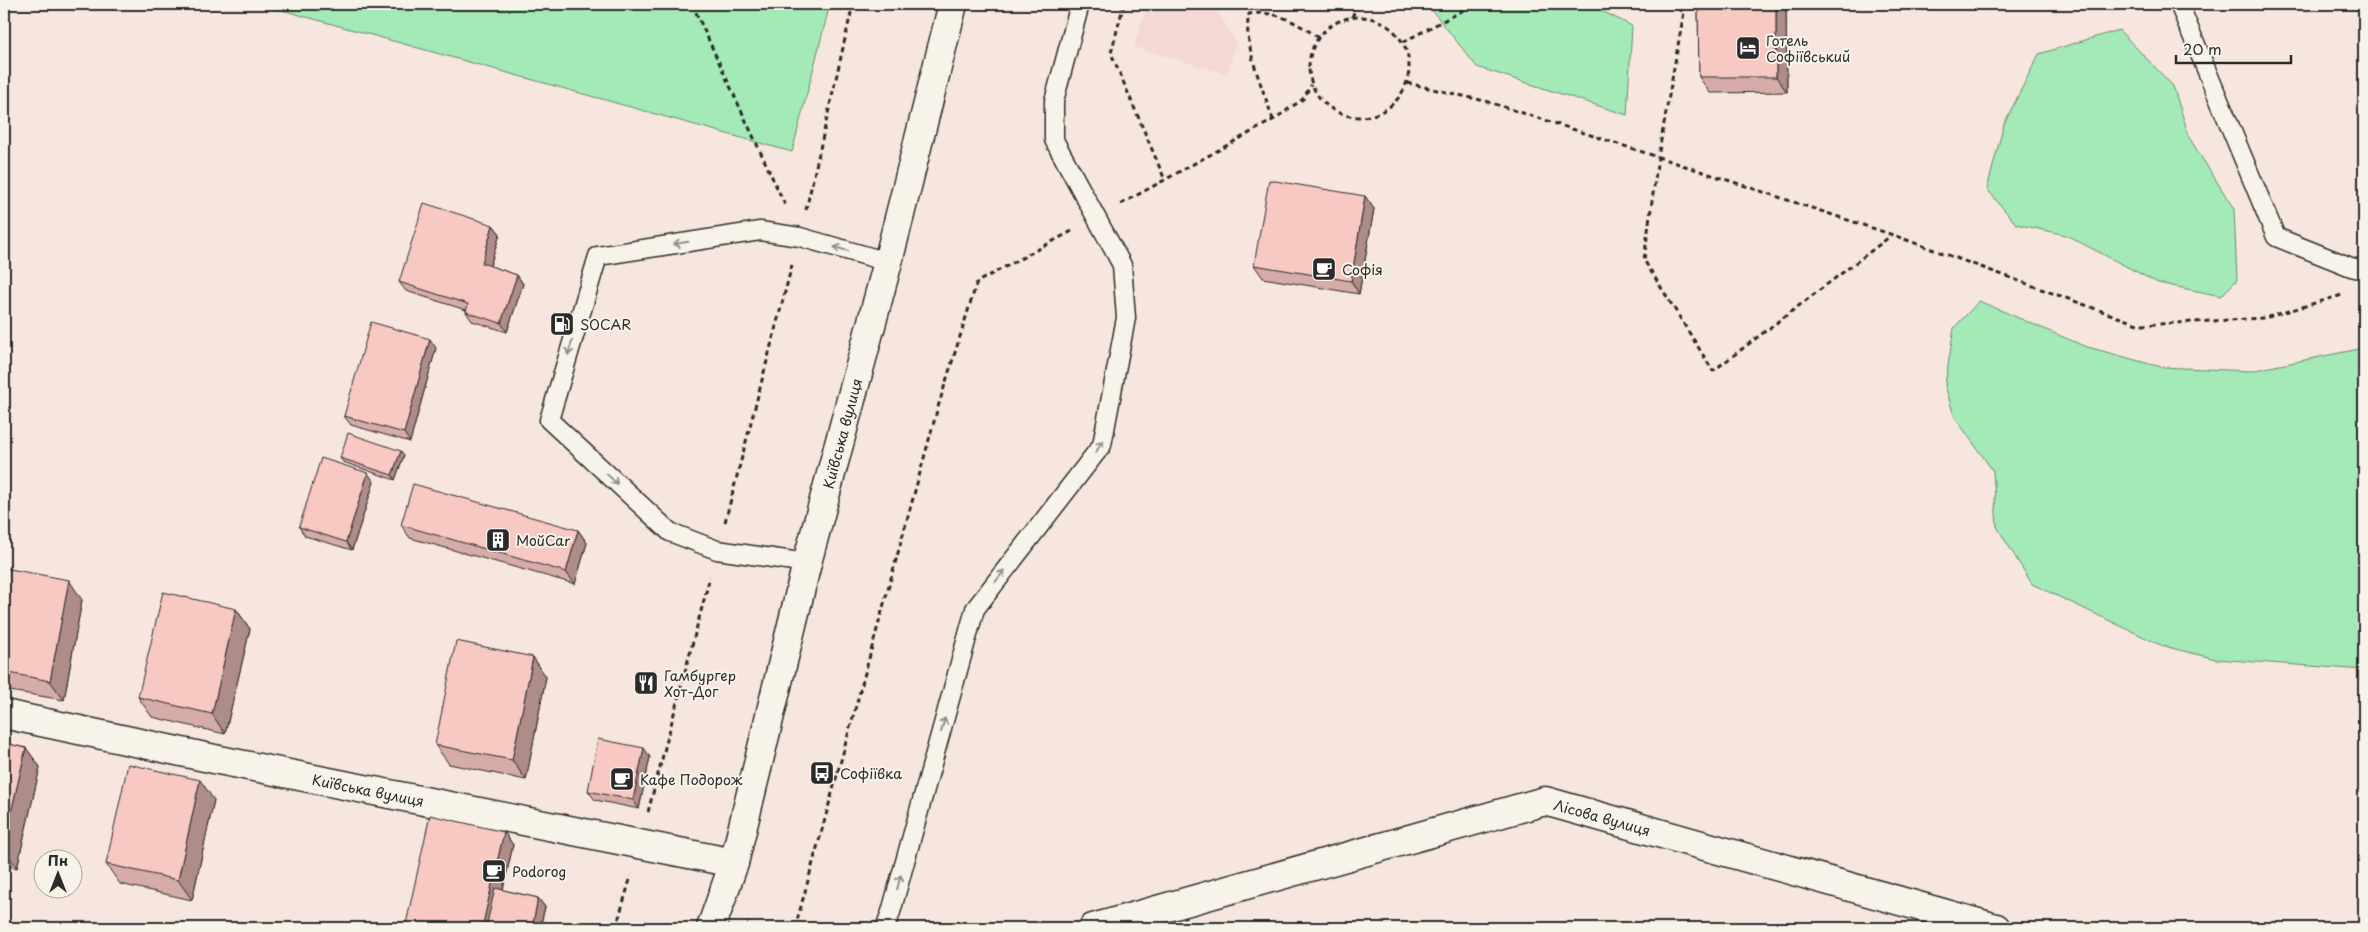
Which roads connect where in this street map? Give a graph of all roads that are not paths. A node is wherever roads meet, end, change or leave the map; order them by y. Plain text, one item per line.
1 (953, 4) edge
2 (1080, 4) edge
3 (2179, 4) edge
4 (888, 262) junction
5 (2364, 270) edge
6 (807, 563) junction
7 (4, 714) edge
8 (734, 862) junction
9 (711, 928) edge
10 (885, 928) edge
11 (1093, 928) edge
12 (1996, 928) edge

1 - 4 street, Київська вулиця
10 -> 2 lane
3 - 5 lane
4 - 6 street, Київська вулиця
4 -> 6 lane
6 - 8 street, Київська вулиця
7 - 8 street, Київська вулиця
8 - 9 street, Київська вулиця
11 - 12 street, Лісова вулиця

